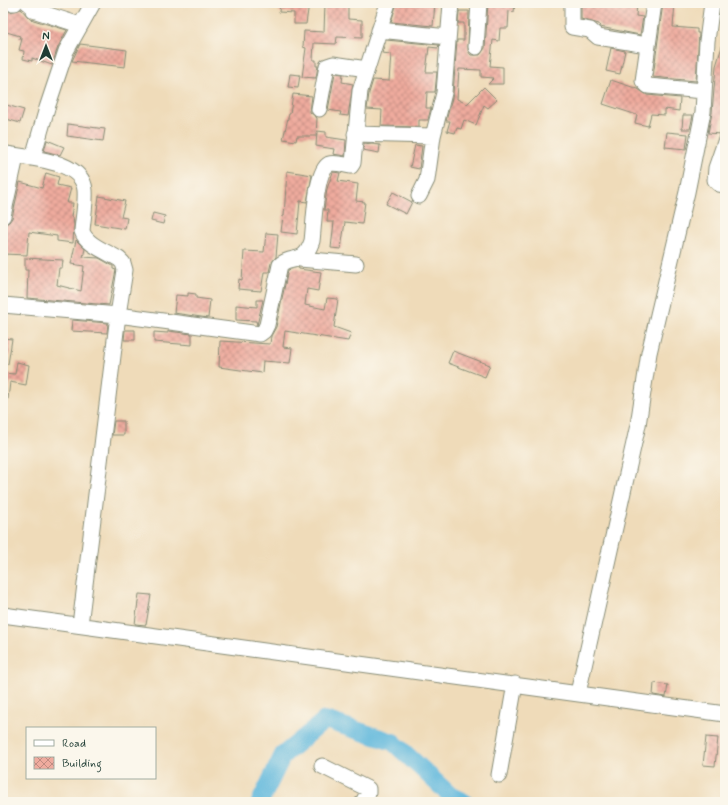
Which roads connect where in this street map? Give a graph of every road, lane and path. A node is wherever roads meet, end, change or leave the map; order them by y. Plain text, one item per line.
1 (10, 3) edge
2 (15, 3) edge
3 (28, 3) edge
4 (93, 3) edge
5 (388, 3) edge
6 (451, 3) edge
7 (479, 3) edge
8 (572, 3) edge
9 (654, 3) edge
10 (712, 3) edge
11 (80, 25) junction
12 (379, 30) junction
13 (448, 37) junction
14 (647, 45) junction
15 (476, 48) dead end
16 (367, 69) junction
17 (704, 91) junction
18 (319, 109) dead end
19 (355, 134) junction
20 (433, 136) junction
21 (725, 142) edge
22 (10, 155) edge
23 (33, 157) junction
24 (725, 185) edge
25 (419, 196) dead end
26 (3, 216) edge
27 (300, 259) junction
28 (356, 264) dead end
29 (3, 305) edge
30 (118, 315) junction
31 (3, 615) edge
32 (80, 625) junction
33 (515, 684) junction
34 (578, 693) junction
35 (725, 714) edge
36 (322, 766) dead end
37 (499, 775) dead end
38 (363, 802) edge

1 - 2 street
3 - 11 street
4 - 11 street
5 - 12 street
6 - 13 street
7 - 15 street
8 - 14 street
9 - 14 street
10 - 17 street
11 - 23 street
12 - 13 street
12 - 16 street
13 - 20 street
14 - 17 street
16 - 18 street
16 - 19 street
17 - 34 street
19 - 20 street
19 - 27 street
20 - 25 street
21 - 24 street
22 - 23 street
22 - 26 street
23 - 30 street
27 - 28 street
27 - 30 street
29 - 30 street
30 - 32 street
31 - 32 street
32 - 33 street
33 - 34 street
33 - 37 street
34 - 35 street
36 - 38 street

